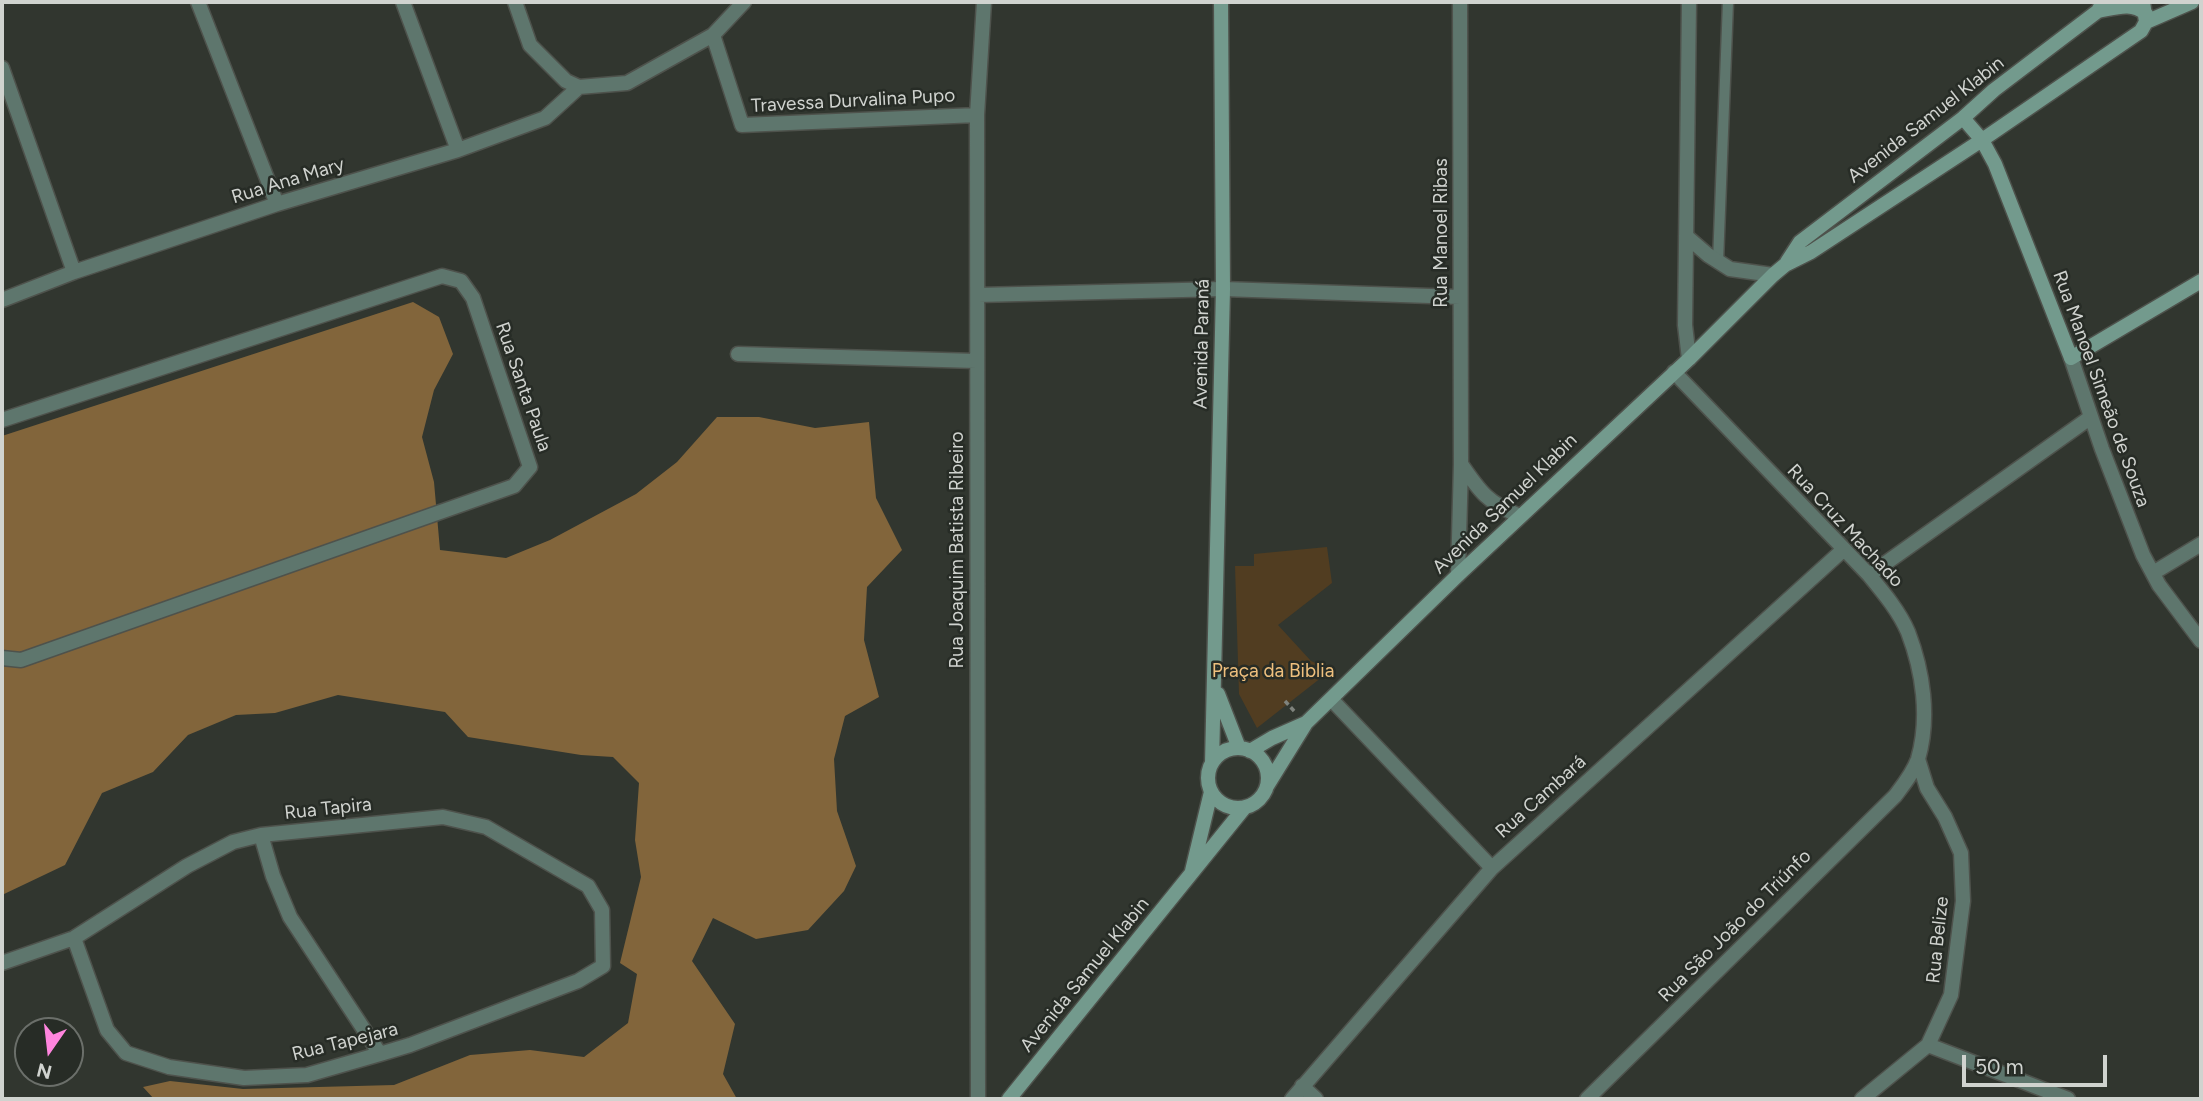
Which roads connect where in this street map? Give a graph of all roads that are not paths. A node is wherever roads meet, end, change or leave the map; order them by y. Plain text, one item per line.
1 (198, 2) edge
2 (403, 2) edge
3 (515, 2) edge
4 (744, 2) edge
5 (984, 2) edge
6 (1220, 2) edge
7 (1460, 2) edge
8 (1689, 2) edge
9 (1727, 2) edge
10 (2192, 2) edge
11 (2100, 6) edge
12 (2145, 13) edge
13 (713, 35) junction
14 (2, 68) edge
15 (572, 84) junction
16 (977, 115) junction
17 (1964, 118) junction
18 (1982, 140) junction
19 (458, 150) junction
20 (277, 204) junction
21 (1686, 236) junction
22 (1718, 262) junction
23 (1785, 265) junction
24 (74, 272) junction
25 (1773, 275) junction
26 (2201, 281) edge
27 (1223, 289) junction
28 (978, 295) junction
29 (1460, 296) junction
30 (2, 300) edge
31 (738, 354) dead end
32 (2071, 358) junction
33 (1689, 359) junction
34 (976, 361) junction
35 (1674, 372) junction
36 (2091, 417) junction
37 (2, 420) edge
38 (1461, 464) junction
39 (1520, 516) junction
40 (2201, 544) edge
41 (1843, 550) junction
42 (2152, 573) junction
43 (1458, 575) junction
44 (1868, 575) junction
45 (2201, 641) edge
46 (2, 658) edge
47 (1215, 687) junction
48 (1332, 700) junction
49 (1306, 723) junction
50 (1245, 749) junction
51 (1918, 759) junction
52 (1212, 763) junction
53 (1908, 779) joint
54 (1267, 786) junction
55 (1211, 792) junction
56 (1245, 807) junction
57 (261, 835) junction
58 (1492, 868) junction
59 (1191, 876) junction
60 (74, 938) junction
61 (2, 962) edge
62 (603, 966) joint
63 (1928, 1045) junction
64 (380, 1054) junction
65 (1301, 1086) junction
66 (978, 1099) edge
67 (1009, 1099) edge
68 (1292, 1099) edge
69 (1316, 1099) edge
70 (1587, 1099) edge
71 (1863, 1099) edge
72 (2068, 1099) edge

1 - 20 street
2 - 19 street
3 - 15 street
4 - 13 street
5 - 16 street, Rua Joaquim Batista Ribeiro
6 - 27 main road, Avenida Paraná
7 - 29 street, Rua Manoel Ribas
8 - 21 street
9 - 22 lane
10 - 12 main road, Avenida Samuel Klabin
11 - 12 main road
11 - 17 main road, Avenida Samuel Klabin
12 - 18 main road, Avenida Samuel Klabin
13 - 15 street
13 - 16 street, Travessa Durvalina Pupo
14 - 24 street
15 - 19 street, Rua Ana Mary
16 - 28 street, Rua Joaquim Batista Ribeiro
17 - 18 main road, Rua Manoel Simeão de Souza
17 - 23 main road, Avenida Samuel Klabin
18 - 23 main road, Avenida Samuel Klabin
18 - 32 main road, Rua Manoel Simeão de Souza
19 - 20 street, Rua Ana Mary
20 - 24 street, Rua Ana Mary
21 - 22 street
21 - 33 street
22 - 25 street
23 - 25 main road, Avenida Samuel Klabin
24 - 30 street, Rua Ana Mary
25 - 33 main road, Avenida Samuel Klabin
26 - 32 main road
27 - 28 street
27 - 29 street
27 - 47 main road, Avenida Paraná
28 - 34 street, Rua Joaquim Batista Ribeiro
29 - 38 street, Rua Manoel Ribas
31 - 34 street
32 - 36 street, Rua Manoel Simeão de Souza
33 - 35 main road, Avenida Samuel Klabin
34 - 66 street, Rua Joaquim Batista Ribeiro
35 - 39 main road, Avenida Samuel Klabin
35 - 41 street, Rua Cruz Machado
36 - 42 street, Rua Manoel Simeão de Souza
36 - 44 street
37 - 46 street, Rua Santa Paula
38 - 39 street
38 - 43 street, Rua Manoel Ribas
39 - 43 main road, Avenida Samuel Klabin
40 - 42 street
41 - 44 street, Rua Cruz Machado
41 - 58 street, Rua Cambará
42 - 45 street, Rua Manoel Simeão de Souza
43 - 48 main road, Avenida Samuel Klabin
44 - 51 street, Rua Cruz Machado
47 - 50 main road, Avenida Paraná
47 - 52 main road, Avenida Paraná
48 - 49 main road, Avenida Samuel Klabin
48 - 58 street
49 - 50 main road
49 - 54 main road, Avenida Samuel Klabin
50 - 52 main road
50 - 54 main road
51 - 53 street, Rua Cruz Machado
51 - 63 street, Rua Belize
52 - 55 main road
53 - 70 street, Rua São João do Triúnfo
54 - 56 main road
55 - 56 main road
55 - 59 main road, Avenida Samuel Klabin
56 - 59 main road, Avenida Samuel Klabin
57 - 60 street, Rua Tapira
57 - 62 street, Rua Tapira
57 - 64 street
58 - 65 street, Rua Cambará
59 - 67 main road, Avenida Samuel Klabin
60 - 61 street, Rua Tapira
60 - 64 street, Rua Tapejara
62 - 64 street, Rua Tapejara
63 - 71 street, Rua Belize
63 - 72 street
65 - 68 street, Rua Cambará
65 - 69 street

